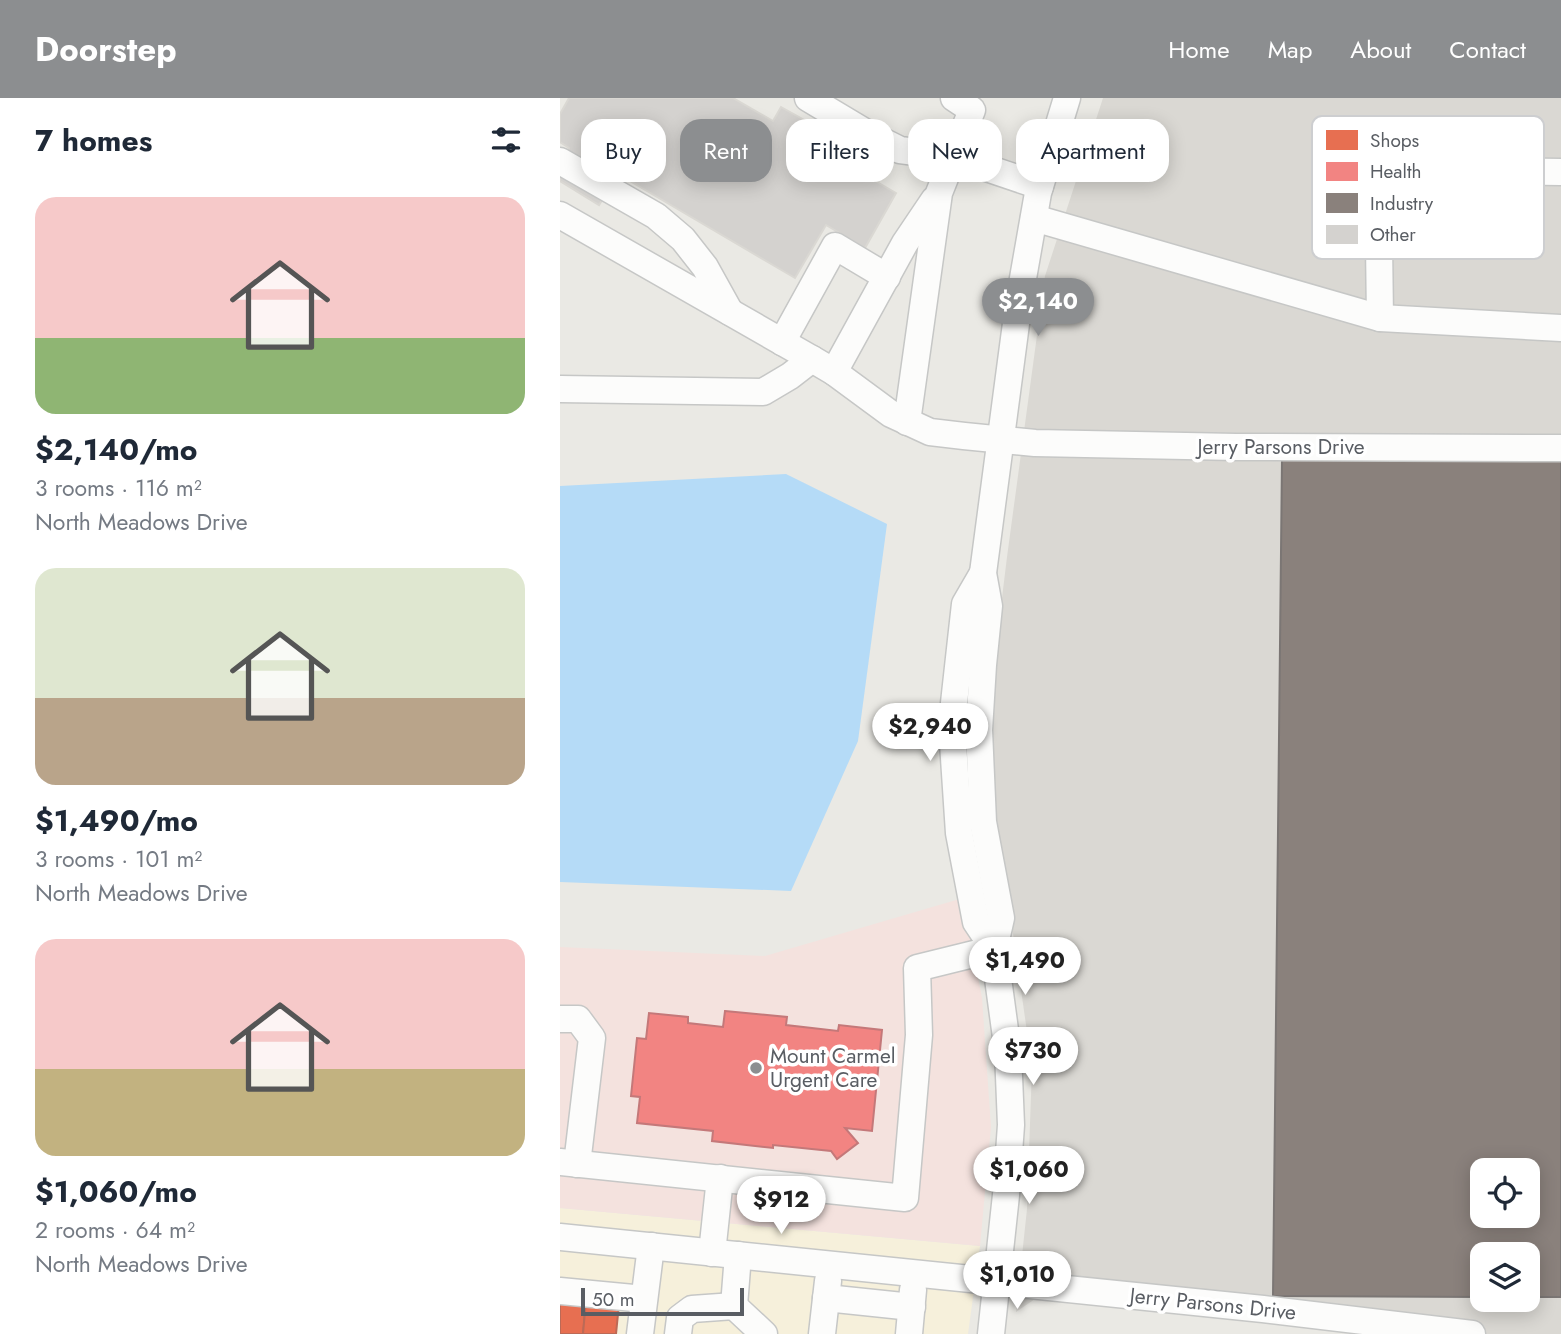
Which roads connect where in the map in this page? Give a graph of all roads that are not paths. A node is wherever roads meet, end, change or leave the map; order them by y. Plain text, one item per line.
1 (808, 98) edge
2 (1067, 98) edge
3 (908, 151) edge
4 (560, 161) edge
5 (1002, 173) edge
6 (944, 182) edge
7 (1040, 186) junction
8 (939, 193) junction
9 (560, 215) edge
10 (1034, 218) junction
11 (1379, 259) edge
12 (887, 277) junction
13 (731, 314) junction
14 (1380, 317) junction
15 (1561, 328) edge
16 (782, 342) junction
17 (823, 366) junction
18 (560, 389) edge
19 (906, 422) junction
20 (1002, 440) junction
21 (1561, 448) edge
22 (994, 949) junction
23 (560, 1019) edge
24 (568, 1163) edge
25 (720, 1178) junction
26 (560, 1237) edge
27 (651, 1246) junction
28 (712, 1253) junction
29 (738, 1255) junction
30 (829, 1265) junction
31 (915, 1274) junction
32 (997, 1282) junction
33 (560, 1291) edge
34 (826, 1298) junction
35 (644, 1299) junction
36 (734, 1306) junction
37 (912, 1307) junction
38 (640, 1334) edge
39 (678, 1334) edge
40 (764, 1334) edge
41 (822, 1334) edge
42 (909, 1334) edge
43 (991, 1334) edge
44 (1472, 1334) edge

1 - 3 street
2 - 7 street
4 - 13 street
5 - 7 street
6 - 8 street
7 - 10 street
8 - 12 street
8 - 19 street
9 - 13 street, Jerry Parsons Drive
10 - 14 street
10 - 20 street
11 - 14 street
12 - 16 street
12 - 17 street
13 - 16 street, Jerry Parsons Drive
14 - 15 street
16 - 17 street, Jerry Parsons Drive
17 - 18 street
17 - 19 street, Jerry Parsons Drive
19 - 20 street, Jerry Parsons Drive
20 - 21 street, Jerry Parsons Drive
20 - 22 street
22 - 25 street
22 - 32 street
23 - 24 street
24 - 25 street
25 - 28 street
26 - 27 street, Jerry Parsons Drive
27 - 28 street, Jerry Parsons Drive
27 - 35 street
28 - 29 street, Jerry Parsons Drive
29 - 30 street, Jerry Parsons Drive
29 - 36 street
30 - 31 street, Jerry Parsons Drive
30 - 34 street
31 - 32 street, Jerry Parsons Drive
31 - 37 street
32 - 43 street
32 - 44 street, Jerry Parsons Drive
33 - 35 street
34 - 37 street
34 - 41 street
35 - 38 street
36 - 39 street
36 - 40 street
37 - 42 street

